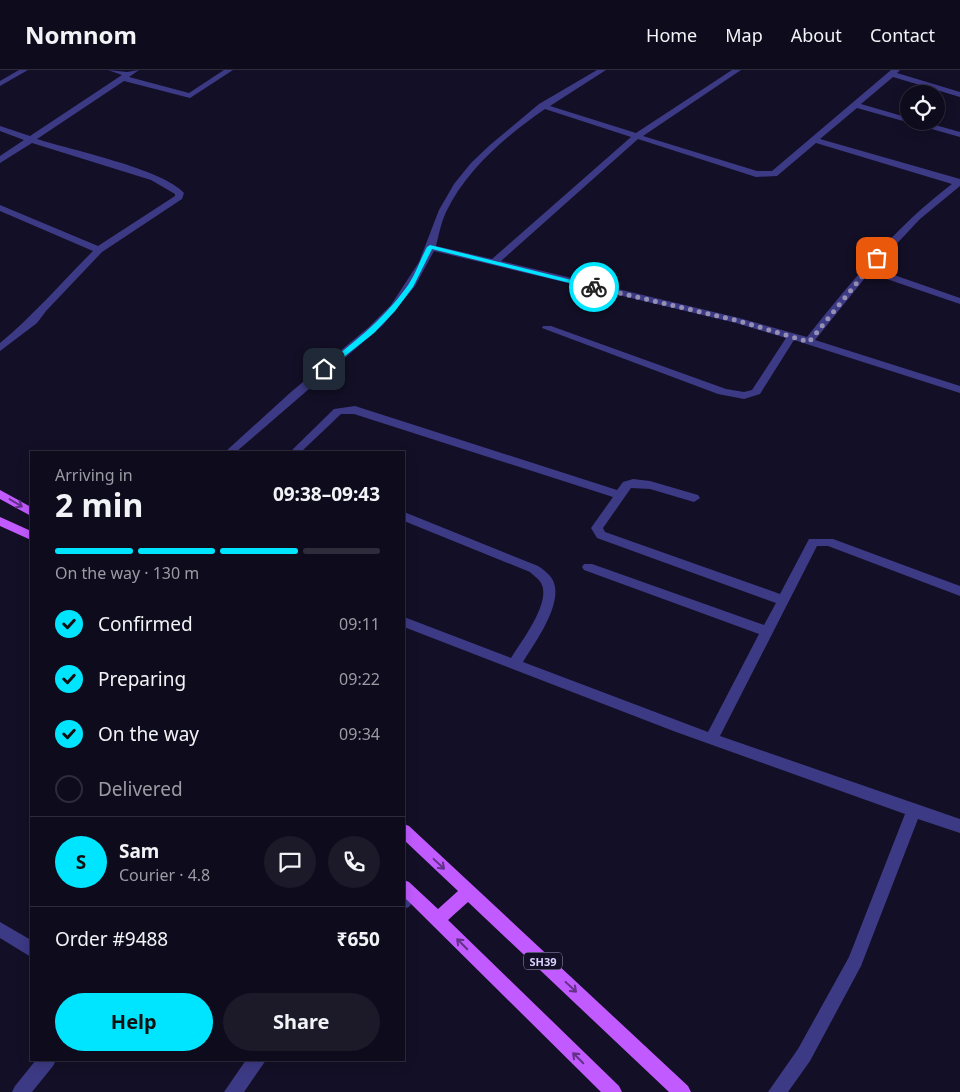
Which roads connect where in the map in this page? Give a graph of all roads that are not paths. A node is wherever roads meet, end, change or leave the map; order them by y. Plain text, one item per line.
1 (24, 70) edge
2 (112, 70) edge
3 (229, 70) edge
4 (602, 70) edge
5 (737, 70) edge
6 (894, 72) edge
7 (129, 74) edge
8 (0, 84) edge
9 (960, 95) edge
10 (856, 105) junction
11 (542, 106) junction
12 (900, 118) edge
13 (0, 128) edge
14 (940, 130) edge
15 (636, 136) junction
16 (960, 136) edge
17 (32, 140) junction
18 (816, 140) junction
19 (0, 160) edge
20 (959, 182) edge
21 (0, 208) edge
22 (430, 247) junction
23 (99, 250) junction
24 (493, 264) junction
25 (867, 269) junction
26 (960, 301) edge
27 (547, 328) dead end
28 (792, 336) junction
29 (809, 342) junction
30 (0, 348) edge
31 (960, 390) edge
32 (231, 451) edge
33 (296, 451) edge
34 (0, 494) edge
35 (620, 495) junction
36 (694, 498) dead end
37 (30, 511) edge
38 (405, 516) edge
39 (0, 521) edge
40 (30, 536) edge
41 (588, 567) dead end
42 (960, 591) edge
43 (782, 600) junction
44 (405, 622) edge
45 (766, 631) junction
46 (514, 665) junction
47 (712, 739) junction
48 (914, 811) junction
49 (960, 826) edge
50 (405, 832) edge
51 (469, 891) junction
52 (406, 894) edge
53 (437, 920) junction
54 (0, 929) edge
55 (30, 948) edge
56 (46, 1061) edge
57 (256, 1061) edge
58 (22, 1092) edge
59 (233, 1092) edge
60 (613, 1092) edge
61 (682, 1092) edge
62 (777, 1092) edge

1 - 8 street
2 - 7 street
3 - 7 street
4 - 11 street
5 - 15 street
6 - 9 street
6 - 10 street
7 - 17 street
10 - 12 street
10 - 18 street
11 - 15 street
11 - 22 street
13 - 17 street
14 - 16 street
15 - 18 street
15 - 24 street
17 - 19 street
17 - 23 street
18 - 20 street
20 - 25 street
21 - 23 street
22 - 24 street
22 - 32 street
23 - 30 street
24 - 28 street
25 - 26 street
25 - 29 street
27 - 28 street
28 - 29 street
29 - 31 street
33 - 35 street
34 -> 37 main road
35 - 36 street
35 - 43 street
38 - 46 street
39 - 40 main road
41 - 45 street
42 - 43 street
43 - 45 street
44 - 46 street
45 - 47 street
46 - 47 street
47 - 48 street
48 - 49 street
48 - 62 street
50 -> 51 main road, SH39
51 - 53 main road
51 -> 61 main road, SH39
52 - 53 main road
60 -> 53 main road
54 - 55 street
56 - 58 street
57 - 59 street

